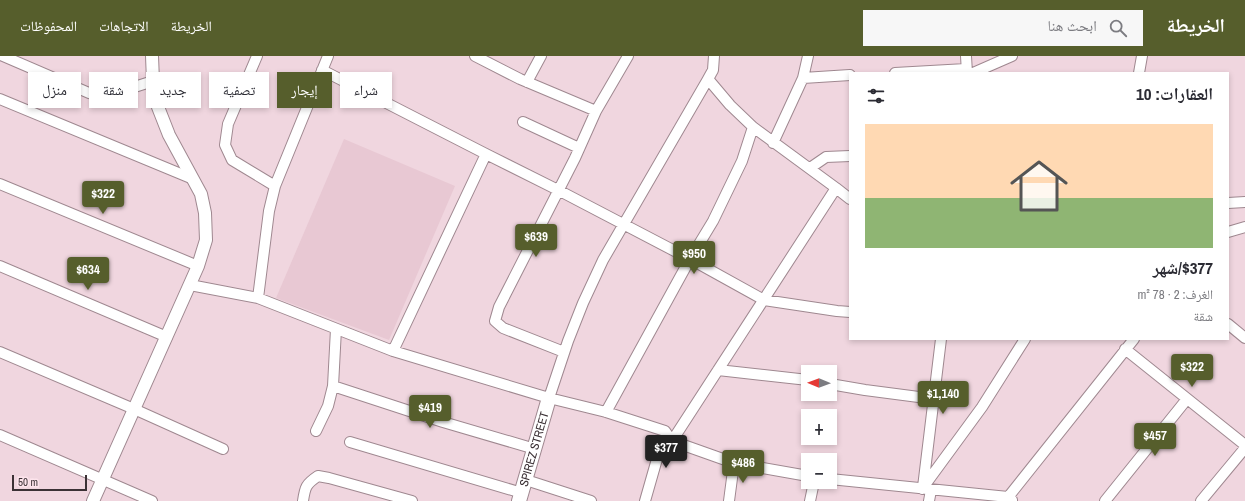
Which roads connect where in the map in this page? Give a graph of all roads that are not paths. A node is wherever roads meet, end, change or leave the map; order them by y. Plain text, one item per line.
1 (3, 56) edge
2 (152, 56) edge
3 (257, 56) edge
4 (328, 56) edge
5 (475, 56) edge
6 (541, 56) edge
7 (628, 56) edge
8 (714, 56) edge
9 (808, 56) edge
10 (966, 56) edge
11 (1012, 56) edge
12 (1142, 56) edge
13 (322, 70) junction
14 (153, 72) edge
15 (969, 72) edge
16 (1139, 72) edge
17 (849, 75) edge
18 (803, 78) junction
19 (708, 79) junction
20 (527, 82) junction
21 (146, 83) edge
22 (0, 99) edge
23 (158, 108) edge
24 (596, 111) junction
25 (523, 122) dead end
26 (753, 126) junction
27 (773, 143) junction
28 (579, 148) junction
29 (486, 154) junction
30 (849, 156) edge
31 (810, 168) junction
32 (193, 179) junction
33 (0, 184) edge
34 (275, 186) junction
35 (836, 188) junction
36 (558, 190) junction
37 (849, 198) edge
38 (1245, 202) edge
39 (1229, 203) edge
40 (624, 226) junction
41 (1245, 227) edge
42 (1229, 232) edge
43 (690, 259) junction
44 (0, 266) edge
45 (198, 266) junction
46 (190, 285) junction
47 (258, 298) junction
48 (764, 300) junction
49 (849, 312) edge
50 (1229, 325) edge
51 (336, 329) junction
52 (166, 337) junction
53 (1245, 338) edge
54 (941, 340) edge
55 (1024, 340) edge
56 (1133, 340) edge
57 (1125, 349) junction
58 (393, 351) junction
59 (0, 352) edge
60 (564, 352) junction
61 (718, 370) junction
62 (801, 379) edge
63 (837, 385) edge
64 (333, 386) junction
65 (549, 398) junction
66 (934, 399) junction
67 (1187, 399) junction
68 (134, 409) junction
69 (606, 412) junction
70 (316, 431) dead end
71 (665, 431) junction
72 (0, 435) edge
73 (672, 441) junction
74 (350, 442) dead end
75 (1245, 447) edge
76 (535, 448) junction
77 (224, 449) dead end
78 (734, 463) junction
79 (801, 475) edge
80 (103, 479) junction
81 (837, 480) edge
82 (813, 489) edge
83 (927, 490) junction
84 (522, 491) edge
85 (1009, 500) edge
86 (94, 501) edge
87 (152, 501) edge
88 (303, 501) edge
89 (412, 501) edge
90 (591, 501) edge
91 (645, 501) edge
92 (729, 501) edge
93 (810, 501) edge
94 (929, 501) edge
95 (1105, 501) edge
96 (1202, 501) edge

1 - 21 street
2 - 14 street
3 - 34 street
4 - 13 street
5 - 20 street
6 - 20 street
7 - 24 street
8 - 19 street
9 - 18 street
10 - 15 street
11 - 15 street
12 - 16 street
13 - 29 street
13 - 34 street
17 - 18 street
18 - 27 street
19 - 26 street
19 - 40 street
20 - 24 street
22 - 32 street
23 - 32 street
24 - 28 street
25 - 28 street
26 - 27 street
26 - 43 street
27 - 31 street
28 - 36 street
29 - 36 street
29 - 58 street
30 - 31 street
31 - 35 street
32 - 45 street
33 - 45 street
34 - 47 street
35 - 37 street
35 - 48 street
36 - 40 street
36 - 60 street
38 - 39 street
40 - 43 street
40 - 60 street
41 - 42 street
43 - 48 street
43 - 69 street
44 - 52 street
45 - 46 street
46 - 47 street
46 - 52 street
47 - 51 street
48 - 49 street
48 - 61 street
50 - 53 street
51 - 58 street
51 - 64 street
52 - 68 street
54 - 66 street
55 - 83 street
56 - 57 street
57 - 67 street
57 - 85 street
58 - 65 street
59 - 68 street
60 - 65 street
61 - 62 street
61 - 73 street
63 - 66 street
64 - 70 street
64 - 76 street
65 - 69 street
65 - 76 main road, SPIREZ STREET
66 - 83 street
67 - 75 street
67 - 95 street
68 - 77 street
68 - 80 street
69 - 71 street
71 - 73 street
71 - 91 street
72 - 80 street
73 - 78 street
74 - 84 street
75 - 96 street
76 - 84 main road, SPIREZ STREET
78 - 79 street
78 - 92 street
80 - 86 street
80 - 87 street
81 - 83 street
82 - 93 street
83 - 85 street
83 - 94 street
84 - 90 street
88 - 89 street

